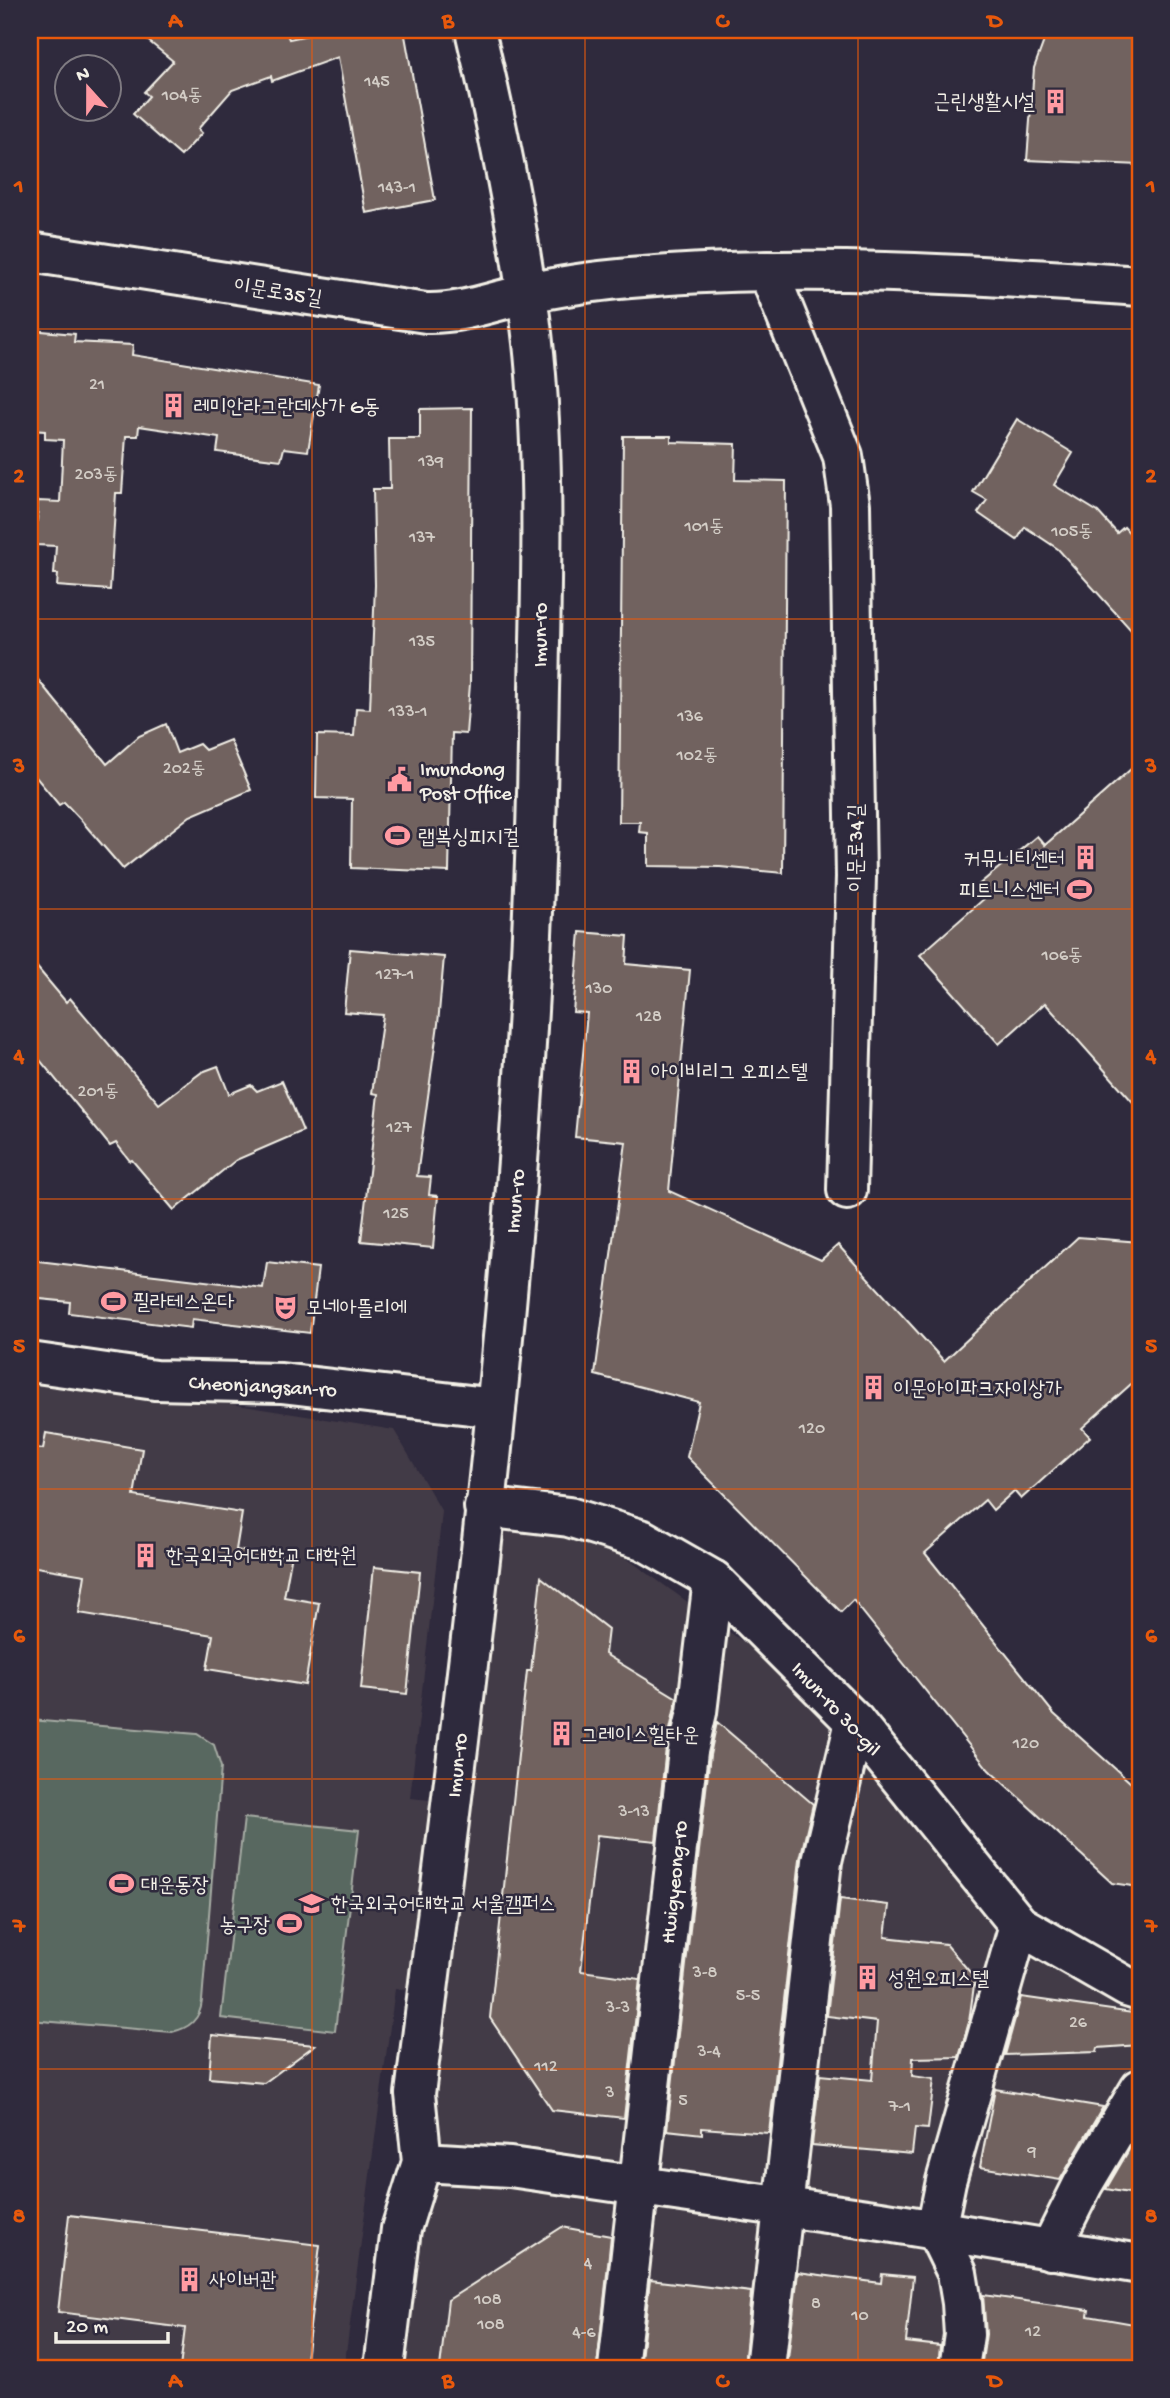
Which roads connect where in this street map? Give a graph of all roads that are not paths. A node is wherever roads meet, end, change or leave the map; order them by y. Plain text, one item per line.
1 (475, 30) edge
2 (30, 253) edge
3 (768, 271) junction
4 (1140, 286) edge
5 (526, 294) junction
6 (847, 1190) dead end
7 (30, 1362) edge
8 (496, 1408) junction
9 (484, 1507) junction
10 (713, 1580) junction
11 (855, 1722) junction
12 (1019, 1925) junction
13 (1140, 1991) edge
14 (1140, 2089) edge
15 (422, 2162) junction
16 (640, 2185) junction
17 (784, 2207) junction
18 (936, 2230) junction
19 (1050, 2250) junction
20 (1136, 2263) edge
21 (384, 2368) edge
22 (618, 2368) edge
23 (765, 2368) edge
24 (959, 2368) edge

1 - 5 street, Imun-ro
2 - 5 street, 이문로35길
3 - 4 street, 이문로35길
3 - 5 street, 이문로35길
3 - 6 street, 이문로34길
5 - 8 street, Imun-ro
7 - 8 street, Cheonjangsan-ro
8 - 9 street, Imun-ro
9 - 10 street, Imun-ro 30-gil
9 - 15 street, Imun-ro
10 - 11 street, Imun-ro 30-gil
10 - 16 street, Hwigyeong-ro
11 - 12 street, Imun-ro 30-gil
11 - 17 street
12 - 13 street, Imun-ro 30-gil
12 - 18 street
14 - 19 street
15 - 16 street
15 - 21 street, Imun-ro
16 - 17 street
16 - 22 street, Hwigyeong-ro
17 - 18 street
17 - 23 street
18 - 19 street
18 - 24 street
19 - 20 street

